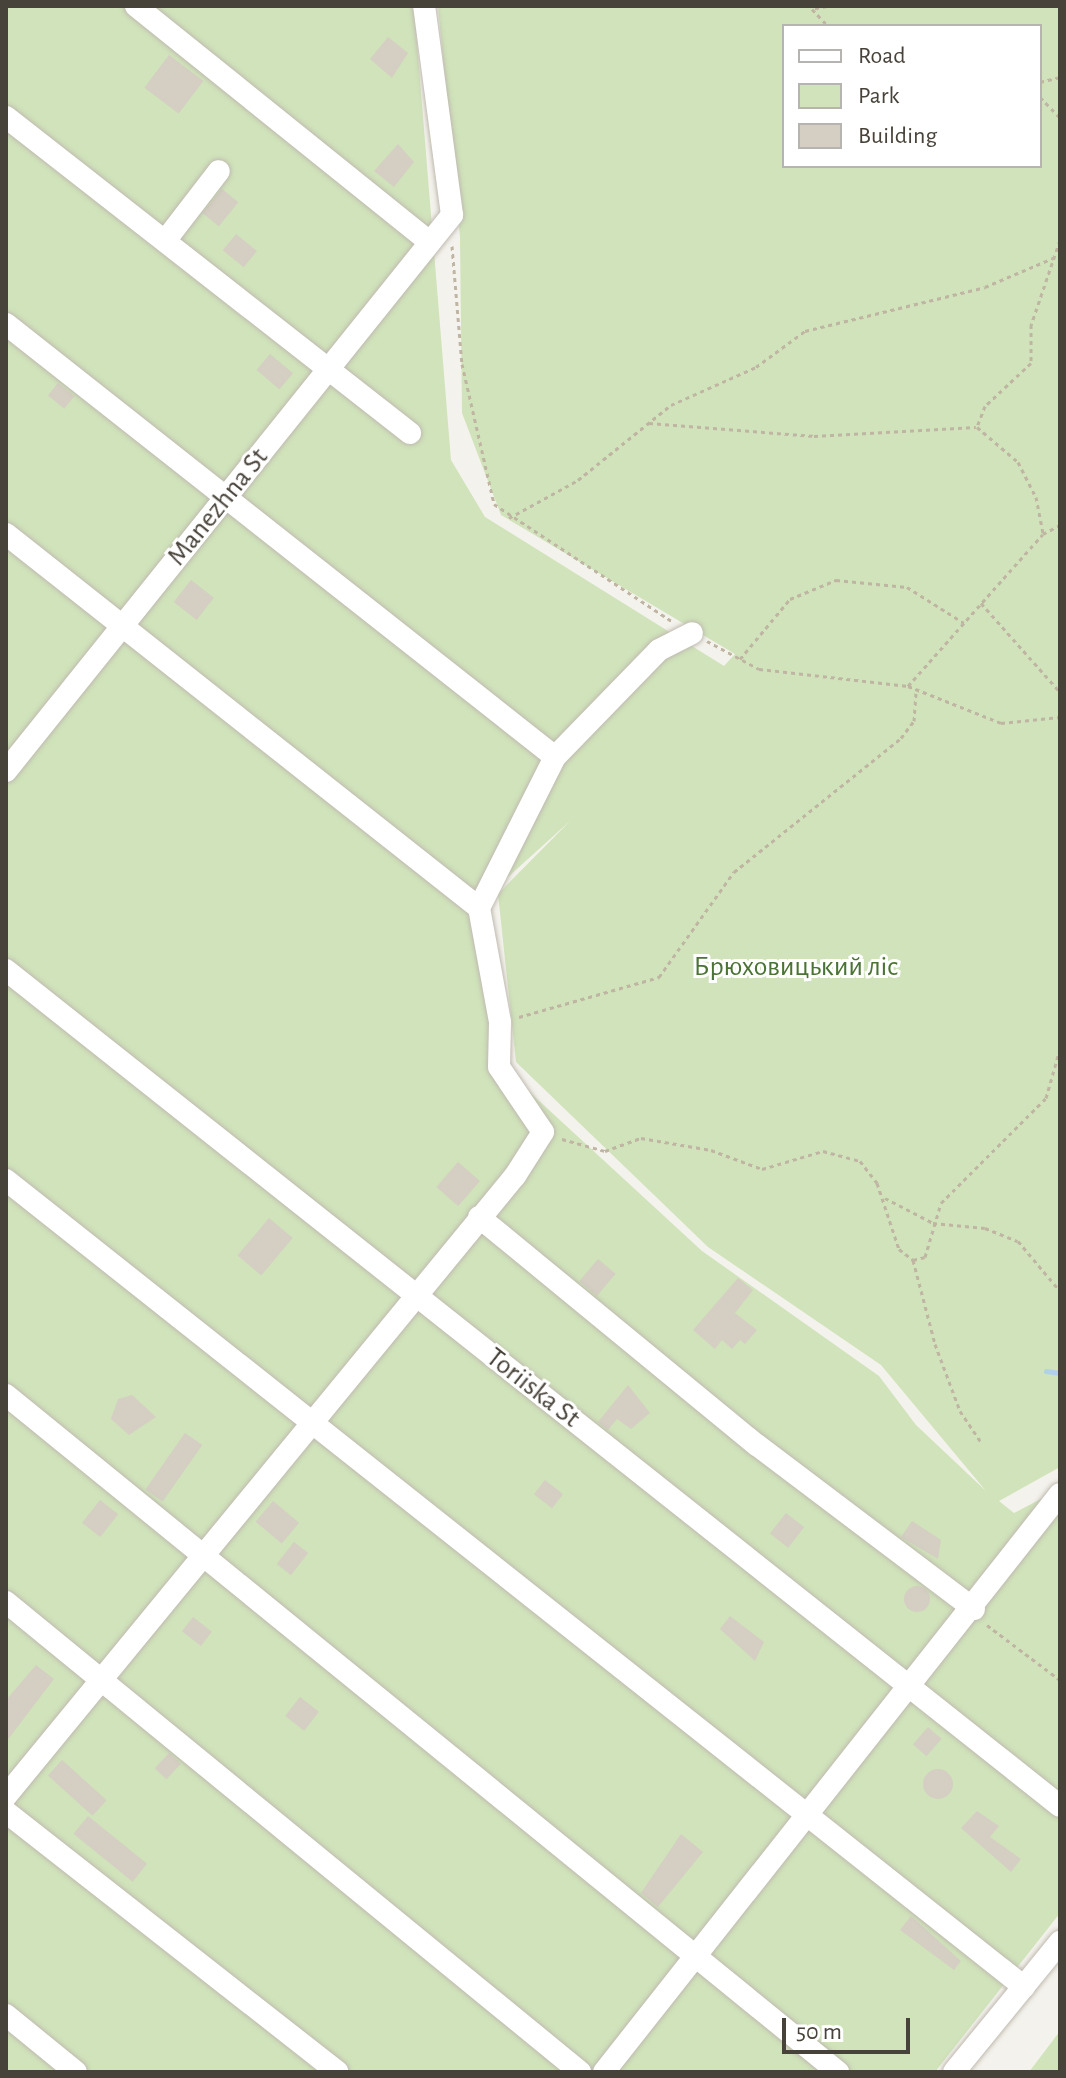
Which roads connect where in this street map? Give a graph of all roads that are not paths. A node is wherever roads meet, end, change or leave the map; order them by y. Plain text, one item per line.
1 (136, 6) edge
2 (424, 6) edge
3 (6, 117) edge
4 (219, 171) dead end
5 (165, 241) junction
6 (430, 242) junction
7 (6, 324) edge
8 (328, 369) junction
9 (410, 433) dead end
10 (225, 498) junction
11 (6, 534) edge
12 (123, 626) junction
13 (692, 633) road end
14 (13, 748) edge
15 (555, 757) junction
16 (6, 771) edge
17 (479, 908) junction
18 (6, 970) edge
19 (6, 1180) edge
20 (479, 1217) junction
21 (416, 1295) junction
22 (6, 1395) edge
23 (309, 1422) junction
24 (1060, 1494) edge
25 (204, 1553) junction
26 (6, 1602) edge
27 (973, 1611) junction
28 (102, 1678) junction
29 (912, 1689) junction
30 (6, 1796) edge
31 (1060, 1806) edge
32 (6, 1812) edge
33 (807, 1820) junction
34 (1060, 1942) edge
35 (697, 1956) junction
36 (1024, 1987) junction
37 (6, 2015) edge
38 (76, 2072) edge
39 (337, 2072) edge
40 (580, 2072) edge
41 (604, 2072) edge
42 (838, 2072) edge
43 (954, 2072) edge

1 - 6 street
2 - 6 street, Manezhna St
3 - 5 street
4 - 5 street
5 - 8 street
6 - 8 street, Manezhna St
7 - 10 street
8 - 9 street
8 - 10 street, Manezhna St
10 - 12 street, Manezhna St
10 - 15 street
11 - 12 street
12 - 14 street, Manezhna St
12 - 17 street
13 - 15 street
14 - 16 street, Manezhna St
15 - 17 street
17 - 20 street
18 - 21 street, Toriiska St
19 - 23 street
20 - 21 street
20 - 27 street
21 - 23 street
21 - 29 street, Toriiska St
22 - 25 street
23 - 25 street
23 - 33 street
24 - 27 street
25 - 28 street
25 - 35 street
26 - 28 street
27 - 29 street
28 - 30 street
28 - 40 street
29 - 31 street, Toriiska St
29 - 33 street
32 - 39 street
33 - 35 street
33 - 36 street
34 - 36 street
35 - 41 street
35 - 42 street
36 - 43 street
37 - 38 street

